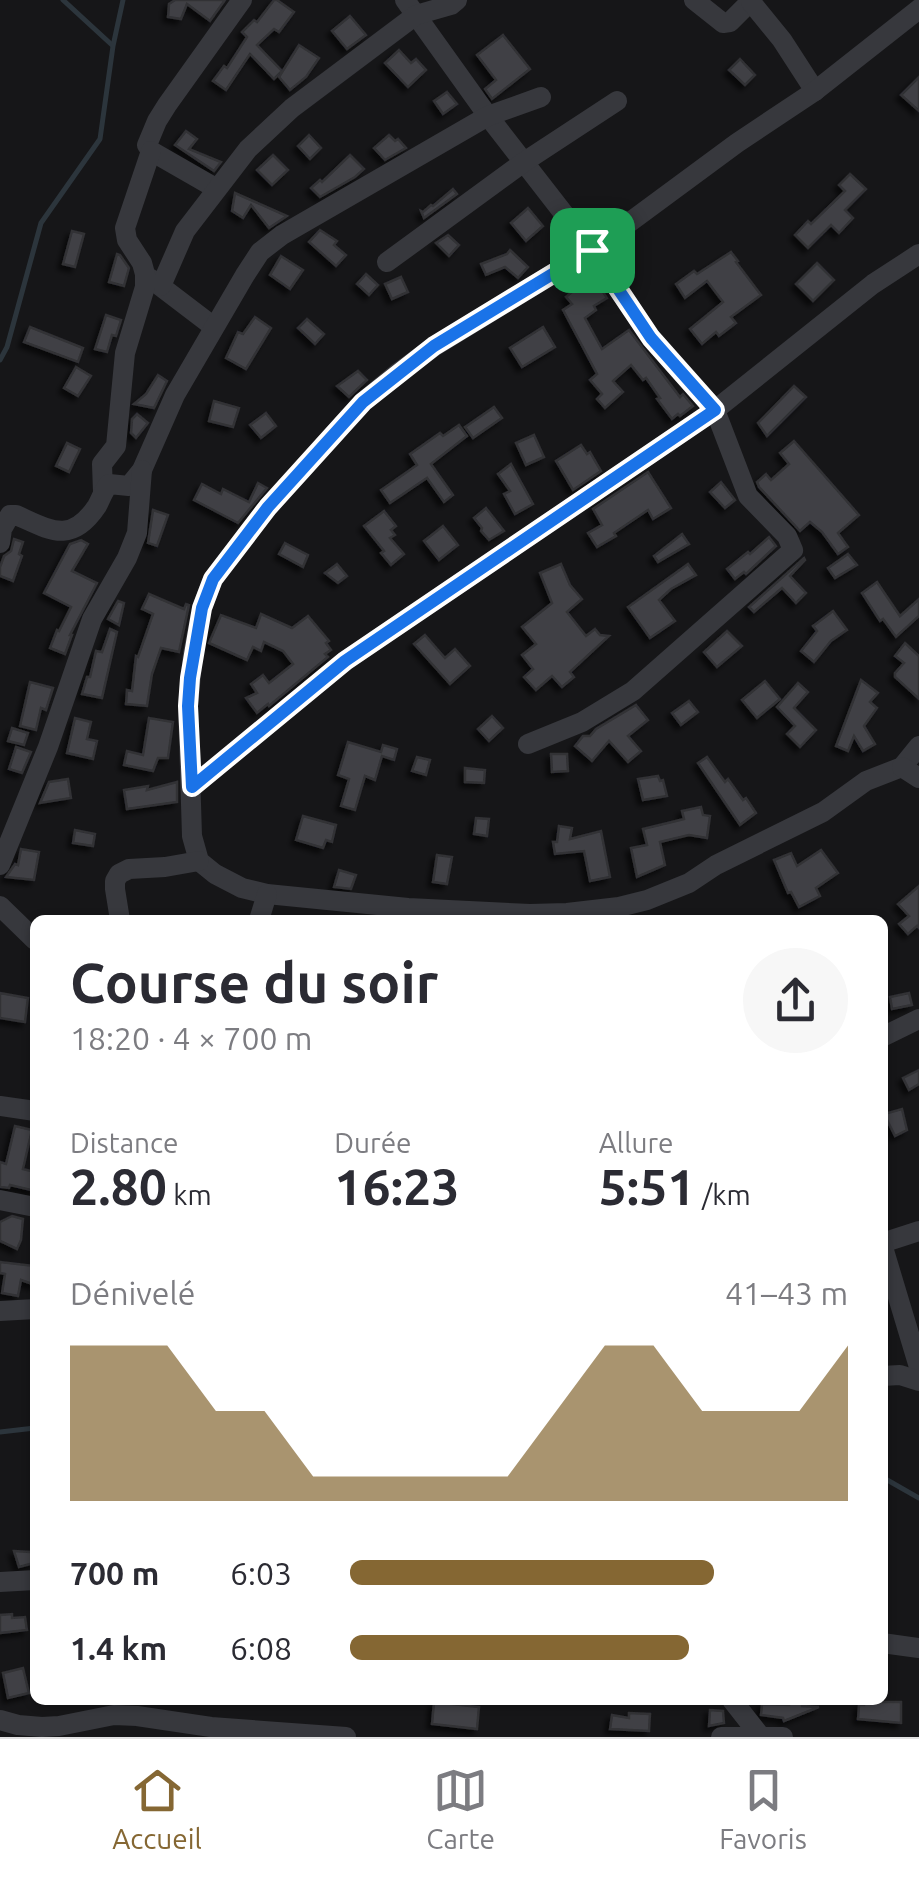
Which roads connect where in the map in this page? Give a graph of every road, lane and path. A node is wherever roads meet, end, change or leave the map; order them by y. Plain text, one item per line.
1 (242, 0) edge
2 (457, 0) edge
3 (694, 0) edge
4 (752, 1) edge
5 (410, 8) edge
6 (919, 9) edge
7 (815, 91) junction
8 (541, 97) dead end
9 (617, 100) dead end
10 (488, 116) junction
11 (151, 151) junction
12 (524, 162) junction
13 (214, 192) junction
14 (592, 250) junction
15 (919, 254) edge
16 (387, 262) dead end
17 (153, 280) junction
18 (214, 327) junction
19 (715, 410) junction
20 (142, 470) junction
21 (103, 492) junction
22 (0, 543) edge
23 (528, 744) dead end
24 (919, 746) edge
25 (911, 773) edge
26 (192, 787) junction
27 (199, 862) junction
28 (0, 864) edge
29 (268, 894) junction
30 (0, 906) edge
31 (119, 915) edge
32 (261, 915) edge
33 (30, 935) edge
34 (919, 1019) edge
35 (888, 1034) edge
36 (0, 1106) edge
37 (30, 1110) edge
38 (0, 1200) edge
39 (30, 1205) edge
40 (919, 1231) edge
41 (888, 1242) edge
42 (888, 1264) edge
43 (30, 1309) edge
44 (0, 1311) edge
45 (919, 1367) edge
46 (888, 1376) edge
47 (919, 1381) edge
48 (30, 1580) edge
49 (0, 1582) edge
50 (888, 1644) edge
51 (919, 1648) edge
52 (736, 1705) edge
53 (0, 1720) edge
54 (761, 1736) edge
55 (346, 1737) edge
56 (720, 1737) edge
57 (783, 1737) edge

1 - 11 street
2 - 5 street
3 - 4 street
4 - 7 street
5 - 10 street
5 - 13 street
6 - 7 street
7 - 14 street
8 - 10 street
9 - 12 street
10 - 12 street
10 - 18 street
11 - 13 street
11 - 17 street
12 - 14 street
12 - 16 street
13 - 17 street
14 - 19 street
14 - 26 street
15 - 19 street
17 - 18 street
17 - 21 street
18 - 20 street
19 - 23 street
19 - 26 street
20 - 21 street
20 - 28 street
21 - 22 street
24 - 25 street
25 - 29 street
26 - 27 street
27 - 29 street
27 - 31 street
29 - 32 street
30 - 33 street
34 - 35 street
36 - 37 street
38 - 39 street
40 - 41 street
42 - 45 street
43 - 44 street
46 - 47 street
48 - 49 street
50 - 51 street
52 - 54 street
53 - 55 street
54 - 56 street
54 - 57 street

